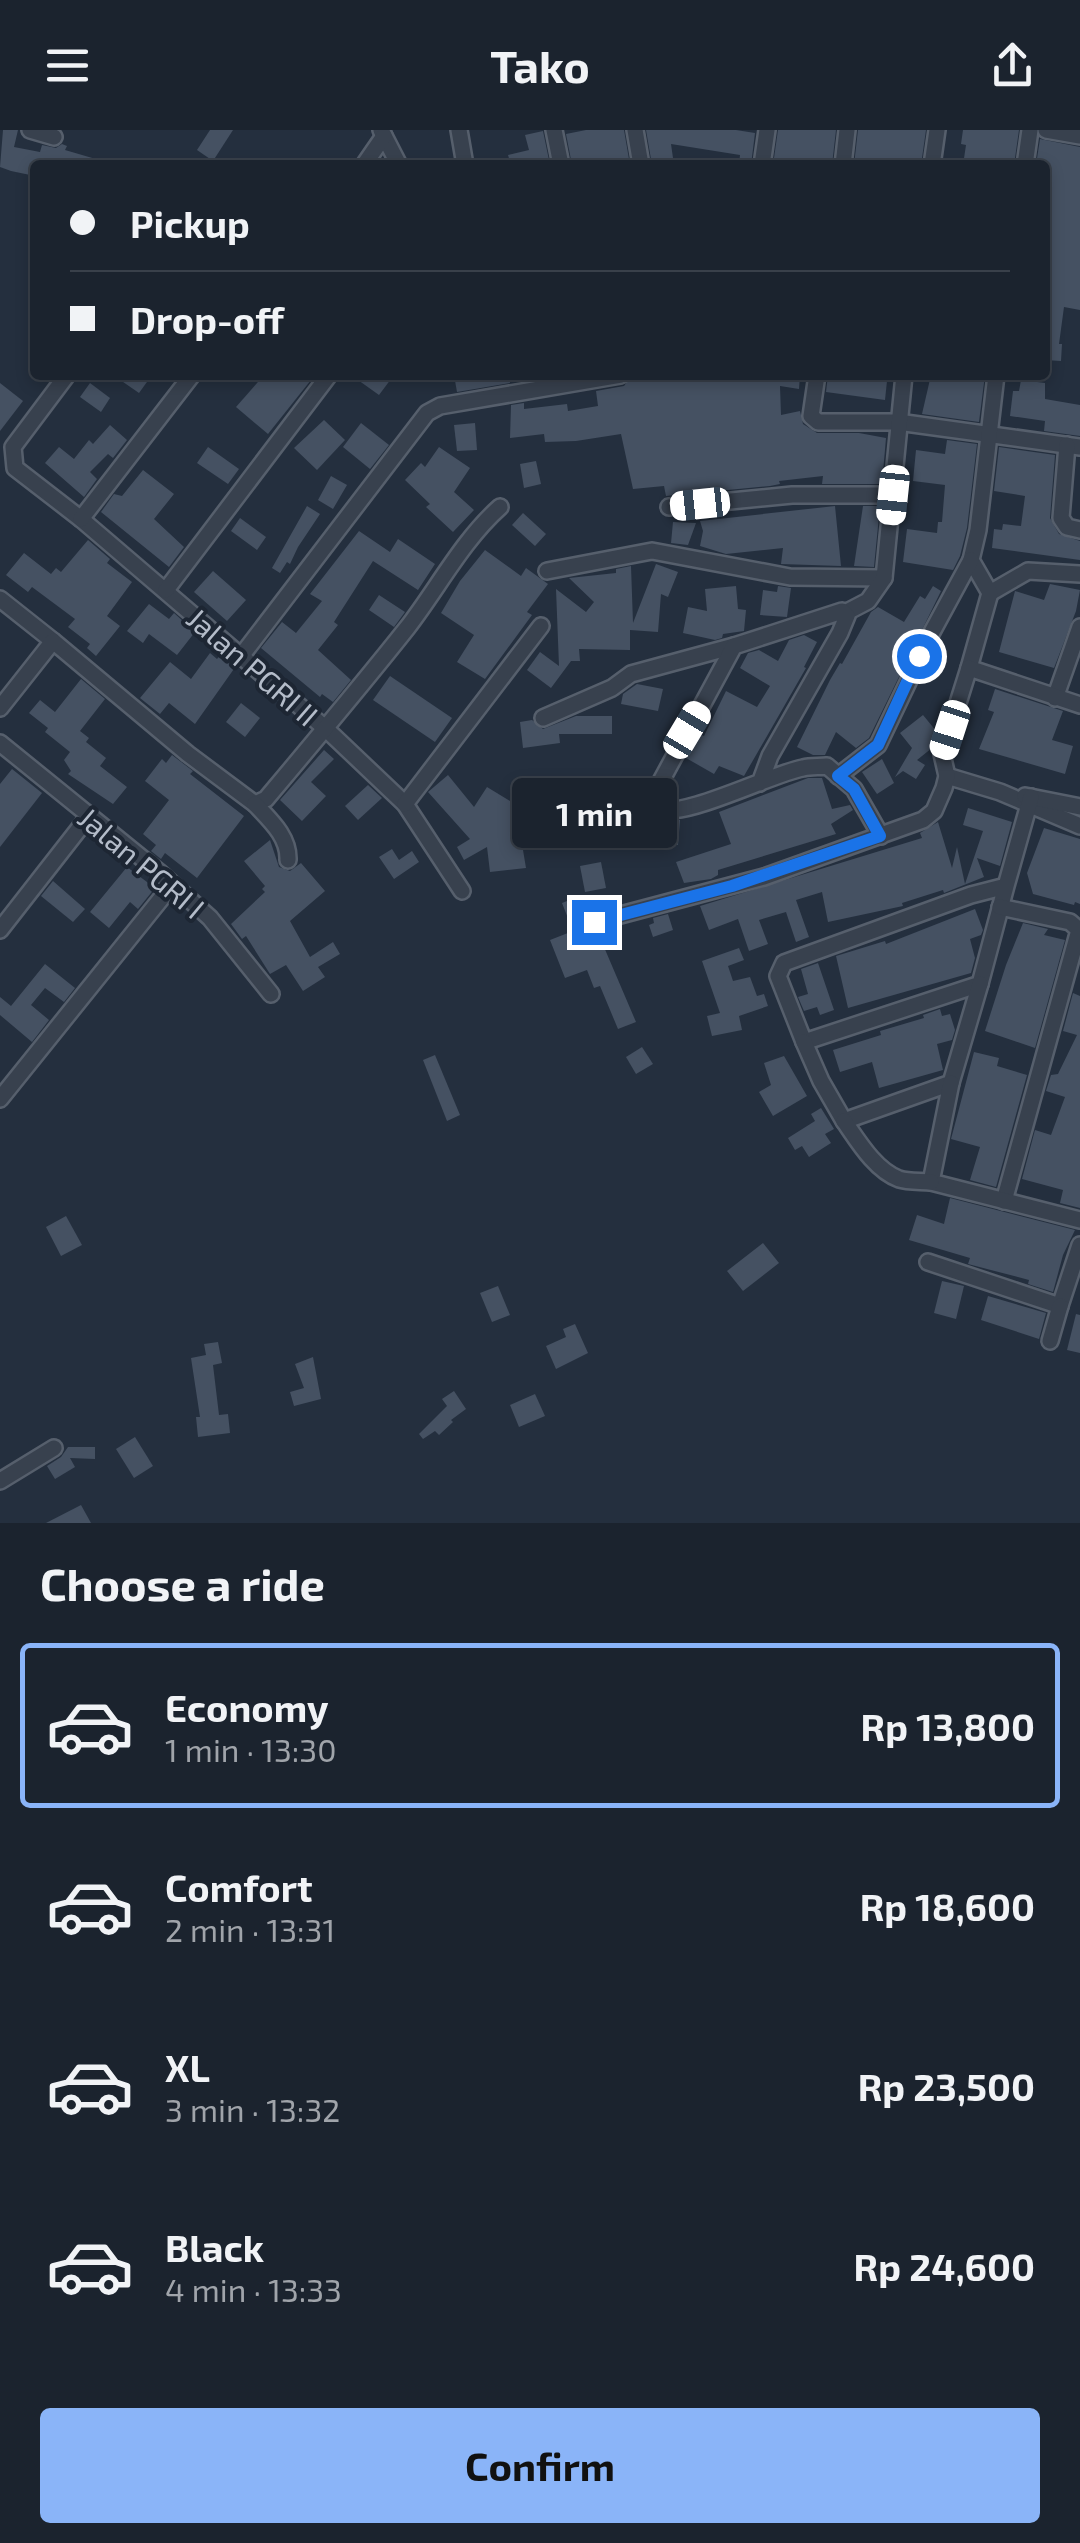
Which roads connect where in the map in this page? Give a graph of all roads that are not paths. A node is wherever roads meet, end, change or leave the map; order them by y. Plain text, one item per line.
1 (30, 130) edge
2 (458, 130) edge
3 (554, 130) edge
4 (635, 130) edge
5 (767, 130) edge
6 (848, 130) edge
7 (937, 130) edge
8 (1030, 130) edge
9 (1046, 130) edge
10 (382, 133) edge
11 (1080, 136) edge
12 (54, 137) dead end
13 (367, 160) edge
14 (396, 160) edge
15 (464, 160) edge
16 (561, 160) edge
17 (641, 160) edge
18 (763, 160) edge
19 (844, 160) edge
20 (933, 160) edge
21 (1026, 160) edge
22 (63, 380) edge
23 (188, 380) edge
24 (325, 380) edge
25 (592, 380) edge
26 (816, 380) edge
27 (903, 380) edge
28 (995, 380) edge
29 (898, 422) junction
30 (990, 434) junction
31 (1074, 446) edge
32 (893, 495) junction
33 (500, 507) dead end
34 (669, 508) dead end
35 (81, 518) junction
36 (1080, 530) edge
37 (971, 560) junction
38 (547, 571) dead end
39 (1080, 574) edge
40 (884, 578) junction
41 (166, 590) junction
42 (990, 593) junction
43 (0, 600) edge
44 (845, 613) junction
45 (541, 626) dead end
46 (1080, 626) edge
47 (53, 641) junction
48 (734, 646) junction
49 (242, 656) junction
50 (969, 668) junction
51 (1056, 698) junction
52 (1080, 706) edge
53 (0, 708) edge
54 (542, 718) dead end
55 (325, 728) junction
56 (3, 751) edge
57 (838, 776) junction
58 (946, 776) junction
59 (760, 782) junction
60 (1030, 801) junction
61 (255, 804) junction
62 (404, 804) junction
63 (1080, 807) edge
64 (90, 816) junction
65 (1080, 826) edge
66 (880, 836) junction
67 (288, 860) dead end
68 (172, 884) junction
69 (1006, 886) junction
70 (462, 891) dead end
71 (1000, 907) junction
72 (594, 922) dead end
73 (0, 930) edge
74 (1079, 930) edge
75 (980, 984) junction
76 (271, 994) dead end
77 (804, 1042) junction
78 (951, 1083) junction
79 (0, 1098) edge
80 (844, 1121) junction
81 (931, 1182) junction
82 (1004, 1201) junction
83 (1080, 1220) edge
84 (1080, 1245) edge
85 (928, 1262) dead end
86 (1060, 1306) junction
87 (1050, 1341) dead end
88 (54, 1448) dead end
89 (0, 1480) edge

1 - 12 street
2 - 15 street
3 - 16 street
4 - 17 street
5 - 18 street
6 - 19 street
7 - 20 street
8 - 21 street
9 - 11 street
10 - 13 street
10 - 14 street
22 - 35 street, Jalan PGRI II
23 - 35 street
24 - 41 street
25 - 49 street
26 - 29 street
27 - 29 street
28 - 30 street
29 - 30 street
29 - 32 street
30 - 31 street
30 - 37 street
31 - 36 street
32 - 34 street
32 - 40 street
33 - 55 street
35 - 41 street, Jalan PGRI II
37 - 42 street
37 - 57 street
38 - 40 street
39 - 42 street
40 - 44 street
41 - 49 street, Jalan PGRI II
42 - 50 street
43 - 47 street
44 - 48 street
44 - 59 street
45 - 62 street
46 - 51 street
47 - 53 street
47 - 61 street
48 - 54 street
48 - 59 street
49 - 55 street, Jalan PGRI II
50 - 51 street
50 - 58 street
51 - 52 street
55 - 61 street
55 - 62 street, Jalan PGRI II
56 - 64 street, Jalan PGRI I
57 - 59 street
57 - 66 street
58 - 60 street
58 - 66 street
60 - 63 street
60 - 65 street
60 - 69 street
61 - 67 street
62 - 70 street, Jalan PGRI II
64 - 68 street, Jalan PGRI I
64 - 73 street
66 - 72 street
68 - 76 street, Jalan PGRI I
68 - 79 street
69 - 71 street
69 - 77 street
71 - 74 street
71 - 75 street
74 - 82 street
75 - 77 street
75 - 78 street
77 - 80 street
78 - 80 street
78 - 81 street
80 - 81 street
81 - 82 street
82 - 83 street
84 - 86 street
85 - 86 street
86 - 87 street
88 - 89 street

